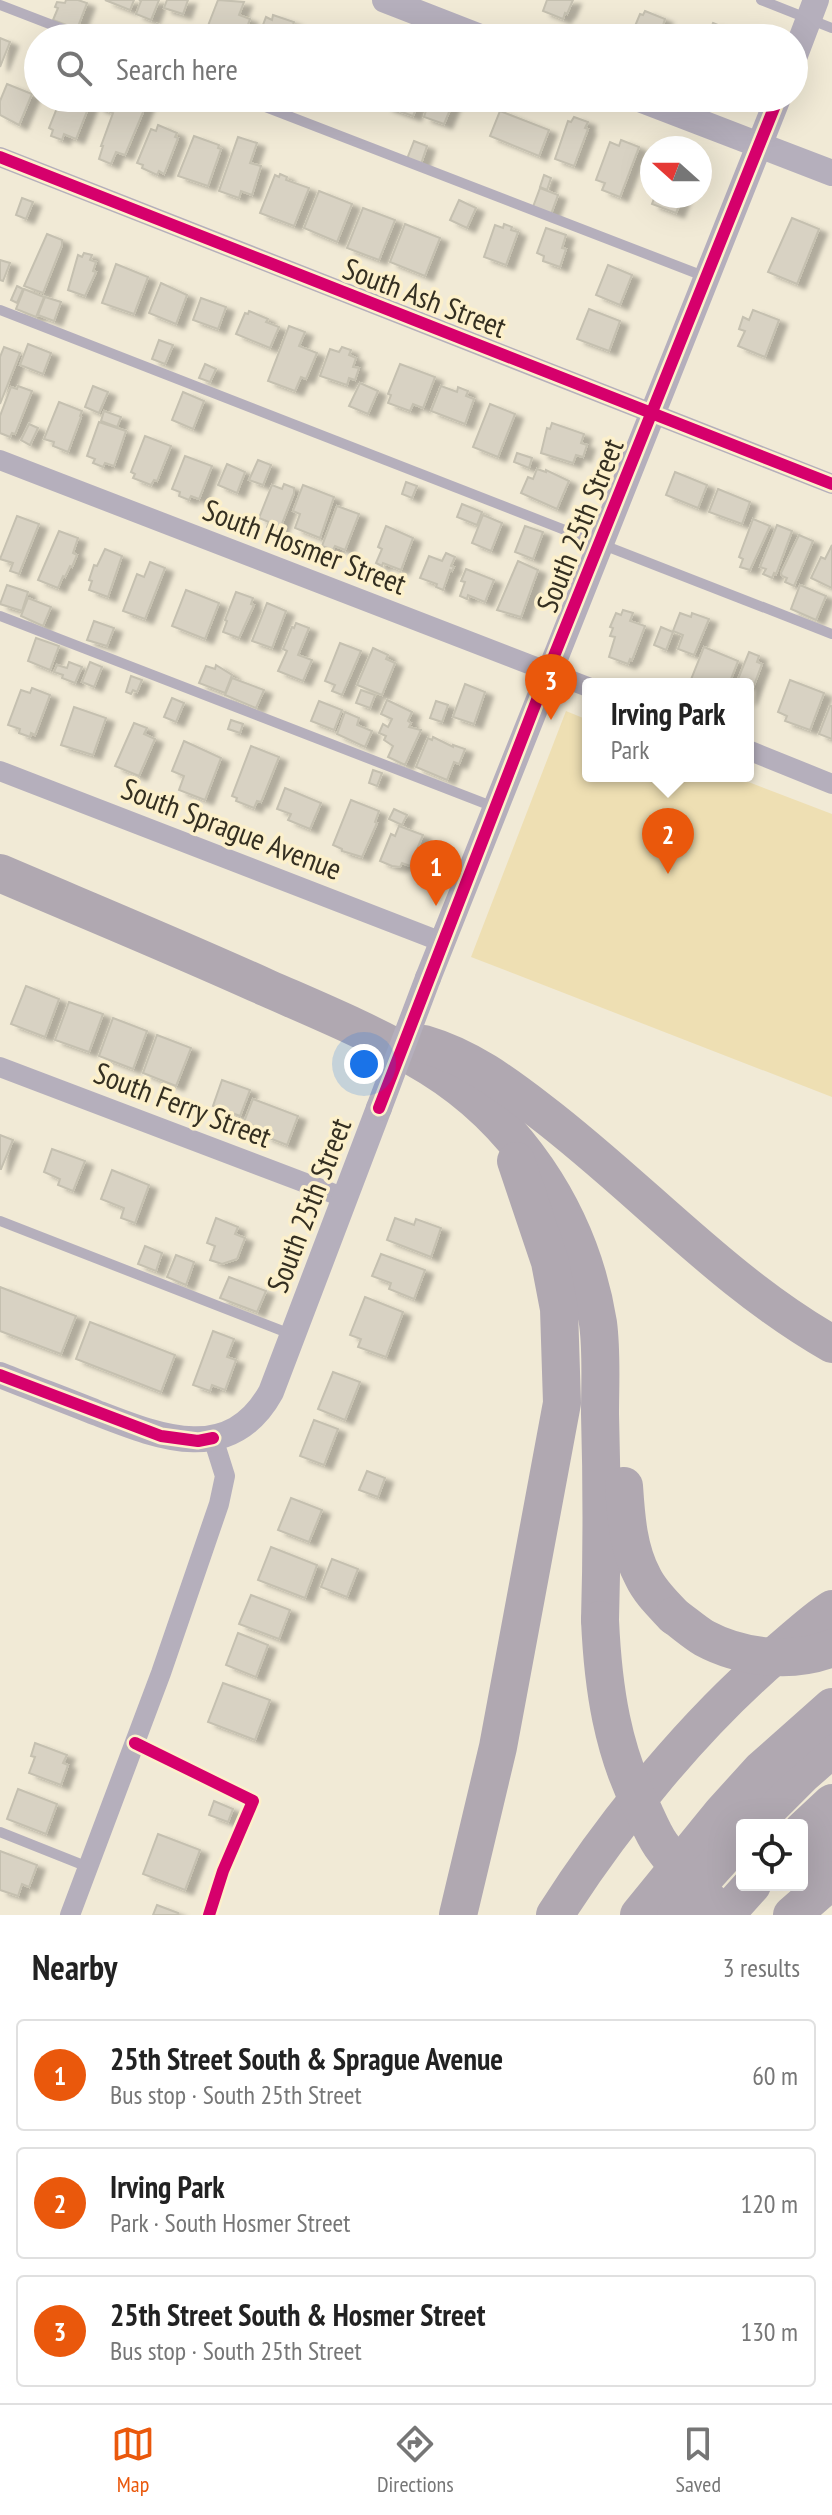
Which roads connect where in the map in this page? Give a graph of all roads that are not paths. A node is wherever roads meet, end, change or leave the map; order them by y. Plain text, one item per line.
1 (385, 0) edge
2 (761, 0) edge
3 (0, 5) edge
4 (819, 16) edge
5 (50, 24) edge
6 (447, 24) edge
7 (808, 34) edge
8 (278, 112) edge
9 (674, 112) edge
10 (773, 112) edge
11 (760, 145) junction
12 (0, 157) edge
13 (832, 173) edge
14 (707, 278) junction
15 (0, 310) edge
16 (652, 414) junction
17 (0, 460) edge
18 (832, 484) edge
19 (600, 543) junction
20 (0, 616) edge
21 (832, 634) edge
22 (548, 671) junction
23 (582, 685) edge
24 (754, 752) edge
25 (0, 771) edge
26 (832, 784) edge
27 (496, 808) junction
28 (0, 873) edge
29 (442, 942) junction
30 (344, 1023) junction
31 (0, 1067) edge
32 (472, 1096) junction
33 (345, 1198) junction
34 (0, 1221) edge
35 (570, 1231) junction
36 (293, 1335) junction
37 (832, 1344) edge
38 (0, 1375) edge
39 (213, 1438) junction
40 (832, 1609) edge
41 (832, 1648) edge
42 (832, 1707) edge
43 (832, 1749) edge
44 (832, 1803) edge
45 (758, 1819) edge
46 (808, 1825) edge
47 (0, 1832) edge
48 (736, 1843) edge
49 (832, 1844) edge
50 (88, 1867) junction
51 (808, 1867) edge
52 (832, 1880) edge
53 (746, 1891) edge
54 (784, 1891) edge
55 (70, 1915) edge
56 (458, 1915) edge
57 (555, 1915) edge
58 (639, 1915) edge
59 (676, 1915) edge
60 (724, 1915) edge
61 (762, 1915) edge
62 (792, 1915) edge

1 - 6 street
2 - 4 lane
3 - 5 lane
4 - 7 street
8 - 14 lane
9 - 11 street
10 - 11 street, South 25th Street
11 - 13 street
11 - 14 street, South 25th Street
12 - 16 street, South Ash Street
14 - 16 street, South 25th Street
15 - 19 lane
16 - 18 street, South Ash Street
16 - 19 street, South 25th Street
17 - 22 street, South Hosmer Street
19 - 21 lane
19 - 22 street, South 25th Street
20 - 27 lane
22 - 23 street, South Hosmer Street
22 - 27 street, South 25th Street
24 - 26 street
25 - 29 street, South Sprague Avenue
27 - 29 street, South 25th Street
28 - 30 highway
29 - 33 street, South 25th Street, bridge
30 - 32 highway
30 - 37 highway
31 - 33 street, South Ferry Street
32 - 35 highway
32 - 56 highway
33 - 36 street, South 25th Street
34 - 36 lane
35 - 41 highway, bridge
35 - 60 highway, bridge
36 - 39 street, South 25th Street
38 - 39 street
39 - 50 street
40 - 57 highway
42 - 58 highway
43 - 45 highway
44 - 46 highway
47 - 50 lane
48 - 59 highway
49 - 51 highway
50 - 55 street
52 - 62 highway
53 - 60 highway
54 - 61 highway

